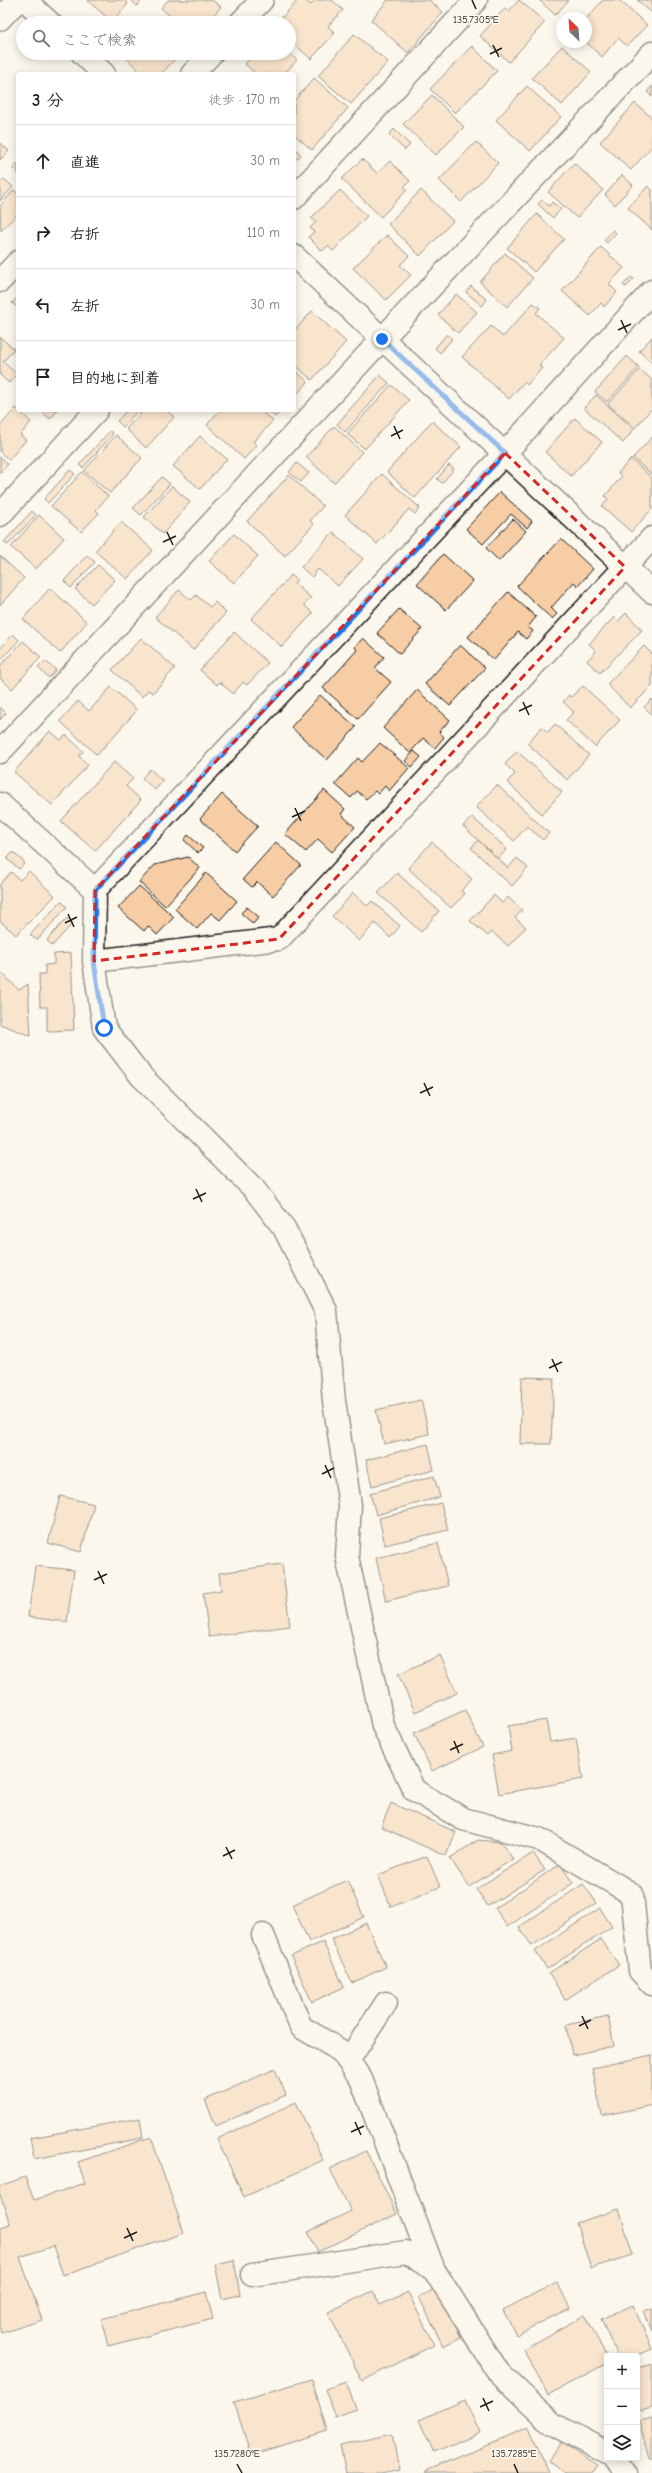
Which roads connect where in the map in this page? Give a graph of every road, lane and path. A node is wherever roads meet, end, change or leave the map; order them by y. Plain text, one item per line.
1 (18, 0) edge
2 (25, 0) edge
3 (262, 0) edge
4 (476, 0) edge
5 (42, 16) edge
6 (247, 16) edge
7 (0, 20) edge
8 (652, 53) edge
9 (89, 60) edge
10 (205, 60) edge
11 (102, 72) edge
12 (194, 72) edge
13 (296, 196) edge
14 (296, 258) edge
15 (16, 264) edge
16 (0, 281) edge
17 (652, 291) edge
18 (382, 339) junction
19 (95, 412) edge
20 (505, 453) junction
21 (0, 514) edge
22 (652, 538) edge
23 (625, 566) junction
24 (652, 592) edge
25 (0, 752) edge
26 (0, 804) edge
27 (95, 890) junction
28 (94, 961) junction
29 (263, 1935) dead end
30 (652, 1984) edge
31 (386, 2003) dead end
32 (348, 2061) junction
33 (434, 2270) junction
34 (252, 2275) dead end
35 (604, 2451) edge
36 (617, 2461) edge
37 (626, 2473) edge

1 - 7 street
2 - 5 street
3 - 6 street
4 - 13 street
8 - 18 street
9 - 11 street
10 - 12 street
14 - 18 street
15 - 16 street
17 - 20 street
18 - 20 street
18 - 25 street
19 - 21 street
20 - 23 street
20 - 27 street
22 - 23 street
23 - 24 street
23 - 28 street
26 - 27 street
27 - 28 street
28 - 30 street
29 - 32 street
31 - 32 street
32 - 33 street
33 - 34 street
33 - 35 street
36 - 37 street

